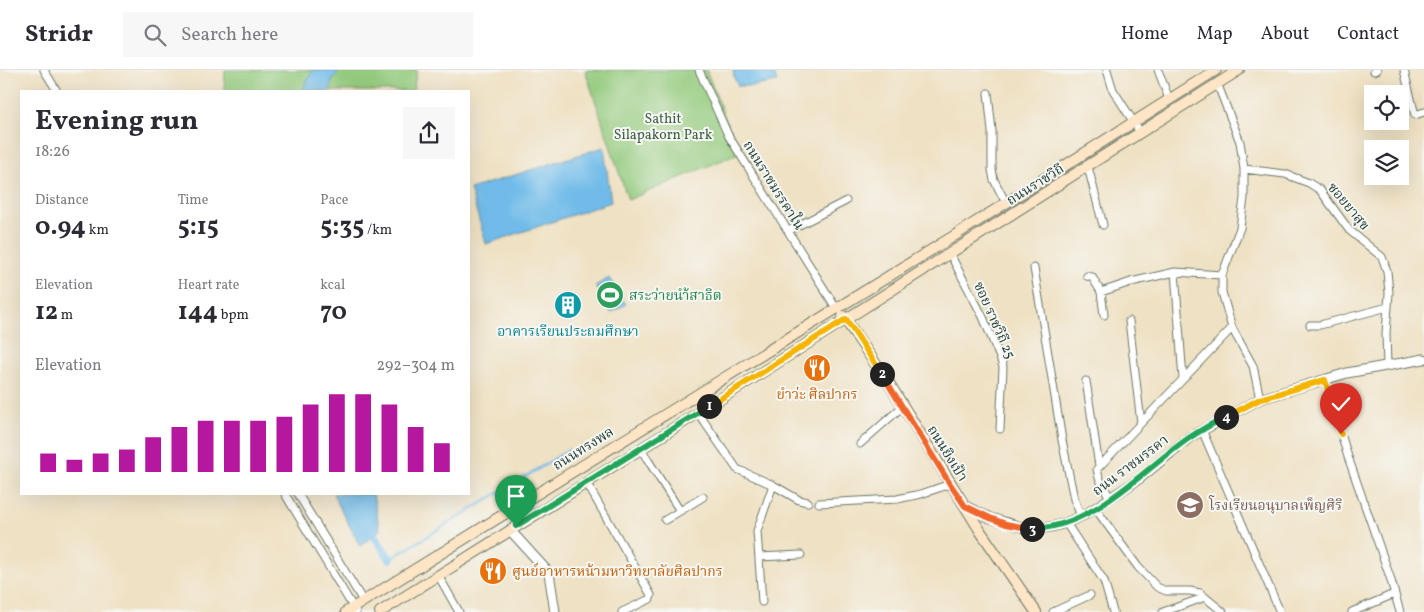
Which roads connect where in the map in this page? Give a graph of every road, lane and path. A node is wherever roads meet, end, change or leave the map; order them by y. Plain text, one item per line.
1 (44, 70) edge
2 (699, 70) edge
3 (1107, 70) edge
4 (1158, 70) edge
5 (1216, 70) edge
6 (1238, 70) edge
7 (1404, 70) edge
8 (1218, 83) junction
9 (56, 90) edge
10 (988, 93) dead end
11 (1169, 99) junction
12 (1424, 112) edge
13 (1135, 122) junction
14 (1140, 132) junction
15 (1088, 167) junction
16 (1244, 170) junction
17 (846, 201) dead end
18 (1006, 203) junction
19 (1103, 225) dead end
20 (788, 231) junction
21 (950, 254) junction
22 (1034, 268) dead end
23 (1175, 272) junction
24 (1222, 275) junction
25 (1087, 276) dead end
26 (1101, 292) junction
27 (1388, 307) junction
28 (836, 308) junction
29 (1104, 315) dead end
30 (846, 319) junction
31 (1129, 320) dead end
32 (1310, 325) dead end
33 (1232, 328) junction
34 (1424, 359) edge
35 (1387, 366) junction
36 (1184, 379) junction
37 (1325, 380) junction
38 (1086, 381) dead end
39 (1260, 399) junction
40 (902, 406) junction
41 (698, 413) junction
42 (1141, 423) junction
43 (1000, 429) dead end
44 (1202, 430) junction
45 (860, 444) dead end
46 (641, 449) junction
47 (1100, 466) junction
48 (586, 482) junction
49 (950, 484) junction
50 (772, 485) junction
51 (286, 495) edge
52 (299, 495) edge
53 (703, 497) dead end
54 (1110, 498) junction
55 (808, 502) dead end
56 (819, 503) dead end
57 (965, 506) junction
58 (1095, 508) junction
59 (680, 511) junction
60 (506, 512) junction
61 (1080, 516) junction
62 (990, 518) junction
63 (665, 520) dead end
64 (1066, 523) junction
65 (513, 528) junction
66 (981, 532) junction
67 (801, 555) dead end
68 (759, 556) junction
69 (438, 575) junction
70 (1394, 594) junction
71 (1090, 595) dead end
72 (1200, 599) dead end
73 (362, 601) junction
74 (762, 602) dead end
75 (351, 610) edge
76 (380, 612) edge
77 (459, 612) edge
78 (555, 612) edge
79 (622, 612) edge
80 (1036, 612) edge
81 (1053, 612) edge
82 (1113, 612) edge
83 (1163, 612) edge
84 (1223, 612) edge
85 (1280, 612) edge
86 (1352, 612) edge
87 (1400, 612) edge

1 - 9 street
2 - 20 street, ถนนราชมรรคาใน
3 - 13 street
4 - 11 street
5 - 11 main road, ถนนราชวิถี
6 - 8 main road, ถนนราชวิถี
7 - 12 street
8 - 14 main road, ถนนราชวิถี
8 - 16 street
10 - 18 street
11 - 13 main road, ถนนราชวิถี
13 - 14 street
13 - 18 main road, ถนนราชวิถี
14 - 15 main road, ถนนราชวิถี
15 - 19 street
15 - 21 main road, ถนนราชวิถี
16 - 24 street
16 - 27 street, ซอยยาสุข
17 - 20 street
18 - 28 main road, ถนนราชวิถี
20 - 28 street, ถนนราชมรรคาใน
21 - 30 main road, ถนนราชวิถี
21 - 43 street, ซอย ราชวิถี 25
22 - 61 street
23 - 24 street
23 - 26 street
23 - 36 street
24 - 33 street
25 - 26 street
26 - 29 street
27 - 32 street
27 - 35 street, ซอยยาสุข
28 - 30 main road, ถนนยิงเป้า
28 - 60 main road, ถนนทรงพล
30 - 40 main road, ถนนยิงเป้า
30 - 41 main road
31 - 42 street
33 - 36 street
33 - 39 street
34 - 35 street, ถนน ราชมรรคา
35 - 37 street, ถนน ราชมรรคา
36 - 42 street
37 - 39 street, ถนน ราชมรรคา
37 - 70 street
38 - 47 street
39 - 44 street, ถนน ราชมรรคา
40 - 45 street
40 - 49 main road, ถนนยิงเป้า
41 - 46 main road
41 - 50 street
42 - 47 street
44 - 54 street, ถนน ราชมรรคา
44 - 85 street
46 - 48 main road
46 - 59 street
47 - 54 street
48 - 65 main road
48 - 79 street
49 - 56 street
49 - 57 main road, ถนนยิงเป้า
50 - 55 street
50 - 68 street
51 - 75 street
52 - 73 street
53 - 59 street
54 - 58 street, ถนน ราชมรรคา
57 - 62 street, ถนน ราชมรรคา
57 - 66 main road, ถนนยิงเป้า
58 - 61 street, ถนน ราชมรรคา
58 - 84 street
59 - 63 street
60 - 65 main road
60 - 73 main road, ถนนทรงพล
61 - 64 street, ถนน ราชมรรคา
62 - 64 street, ถนน ราชมรรคา
62 - 66 street
64 - 82 street
65 - 69 main road
65 - 78 street
66 - 80 main road, ถนนยิงเป้า
67 - 68 street
68 - 74 street
69 - 76 main road
69 - 77 street
70 - 86 street
70 - 87 street
71 - 81 street
72 - 83 street
73 - 75 main road, ถนนทรงพล

